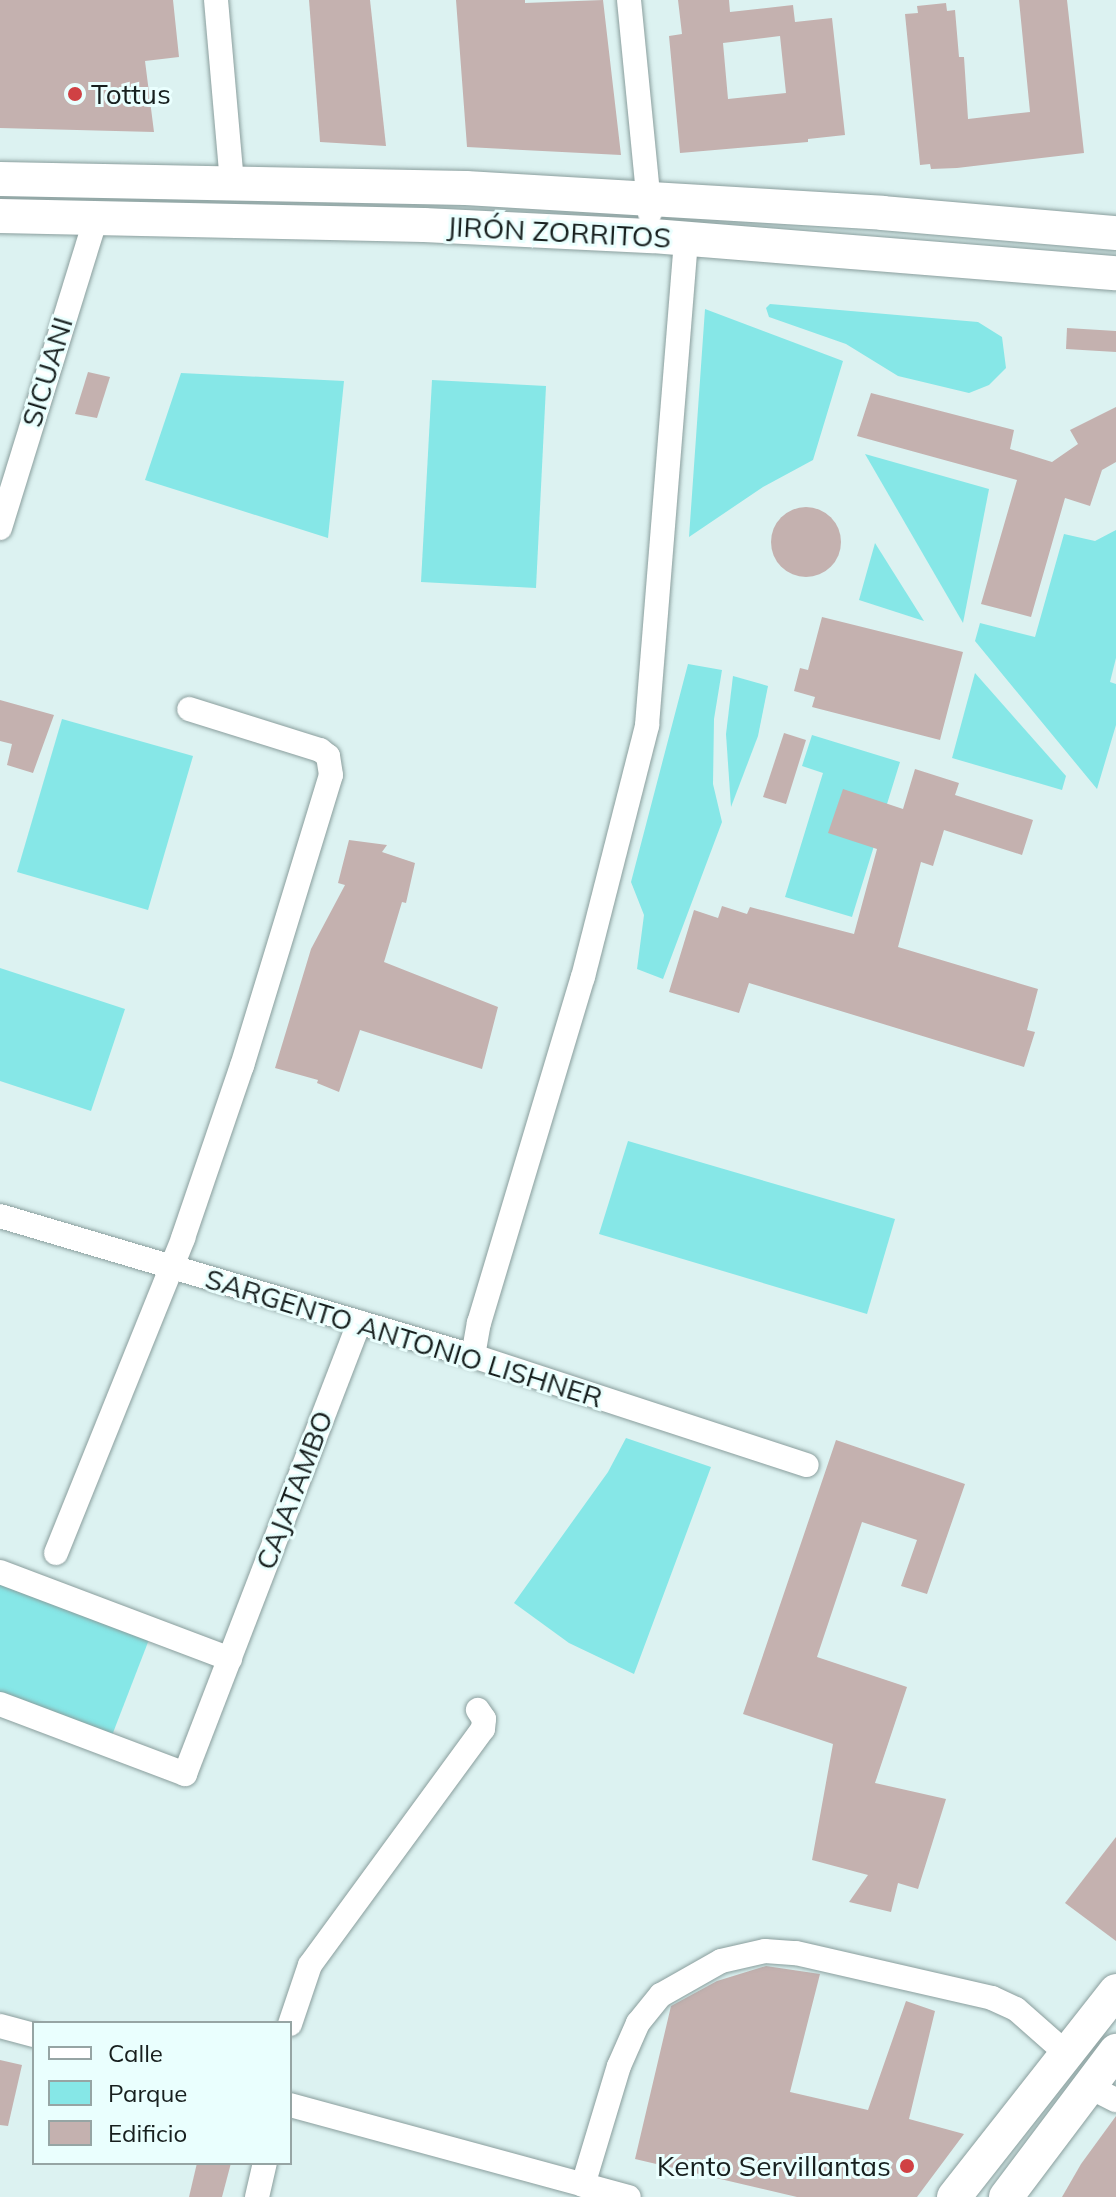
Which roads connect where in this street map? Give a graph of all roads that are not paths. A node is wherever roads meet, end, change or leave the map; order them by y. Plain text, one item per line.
1 (216, 0) edge
2 (629, 0) edge
3 (0, 179) edge
4 (232, 182) junction
5 (649, 199) junction
6 (0, 216) edge
7 (96, 217) junction
8 (1116, 233) edge
9 (669, 238) junction
10 (1116, 273) edge
11 (0, 528) edge
12 (189, 709) dead end
13 (0, 1216) edge
14 (172, 1268) junction
15 (359, 1322) junction
16 (473, 1356) junction
17 (807, 1465) dead end
18 (56, 1553) dead end
19 (0, 1572) edge
20 (230, 1659) junction
21 (0, 1704) edge
22 (478, 1710) dead end
23 (1116, 1991) edge
24 (291, 2021) edge
25 (0, 2026) edge
26 (32, 2034) edge
27 (1116, 2051) edge
28 (1067, 2054) junction
29 (1102, 2093) edge
30 (292, 2106) edge
31 (265, 2165) edge
32 (583, 2185) junction
33 (257, 2197) edge
34 (629, 2197) edge
35 (954, 2197) edge
36 (1006, 2197) edge

1 - 4 street
2 - 5 street
3 - 4 main road, JIRÓN ZORRITOS
4 - 5 main road, JIRÓN ZORRITOS
5 - 8 main road, JIRÓN ZORRITOS
5 - 9 street
6 - 7 main road, JIRÓN ZORRITOS
7 - 9 main road, JIRÓN ZORRITOS
7 - 11 street, SICUANI
9 - 10 main road, JIRÓN ZORRITOS
9 - 16 street
12 - 14 street
13 - 14 street, SARGENTO ANTONIO LISHNER
14 - 15 street, SARGENTO ANTONIO LISHNER
14 - 18 street
15 - 16 street, SARGENTO ANTONIO LISHNER
15 - 20 street, CAJATAMBO
16 - 17 street, SARGENTO ANTONIO LISHNER
19 - 20 street
20 - 21 street, CAJATAMBO
22 - 24 street
23 - 28 main road
25 - 26 street
27 - 29 main road
28 - 32 street
28 - 35 main road
29 - 36 main road
30 - 32 street
31 - 33 street
32 - 34 street

